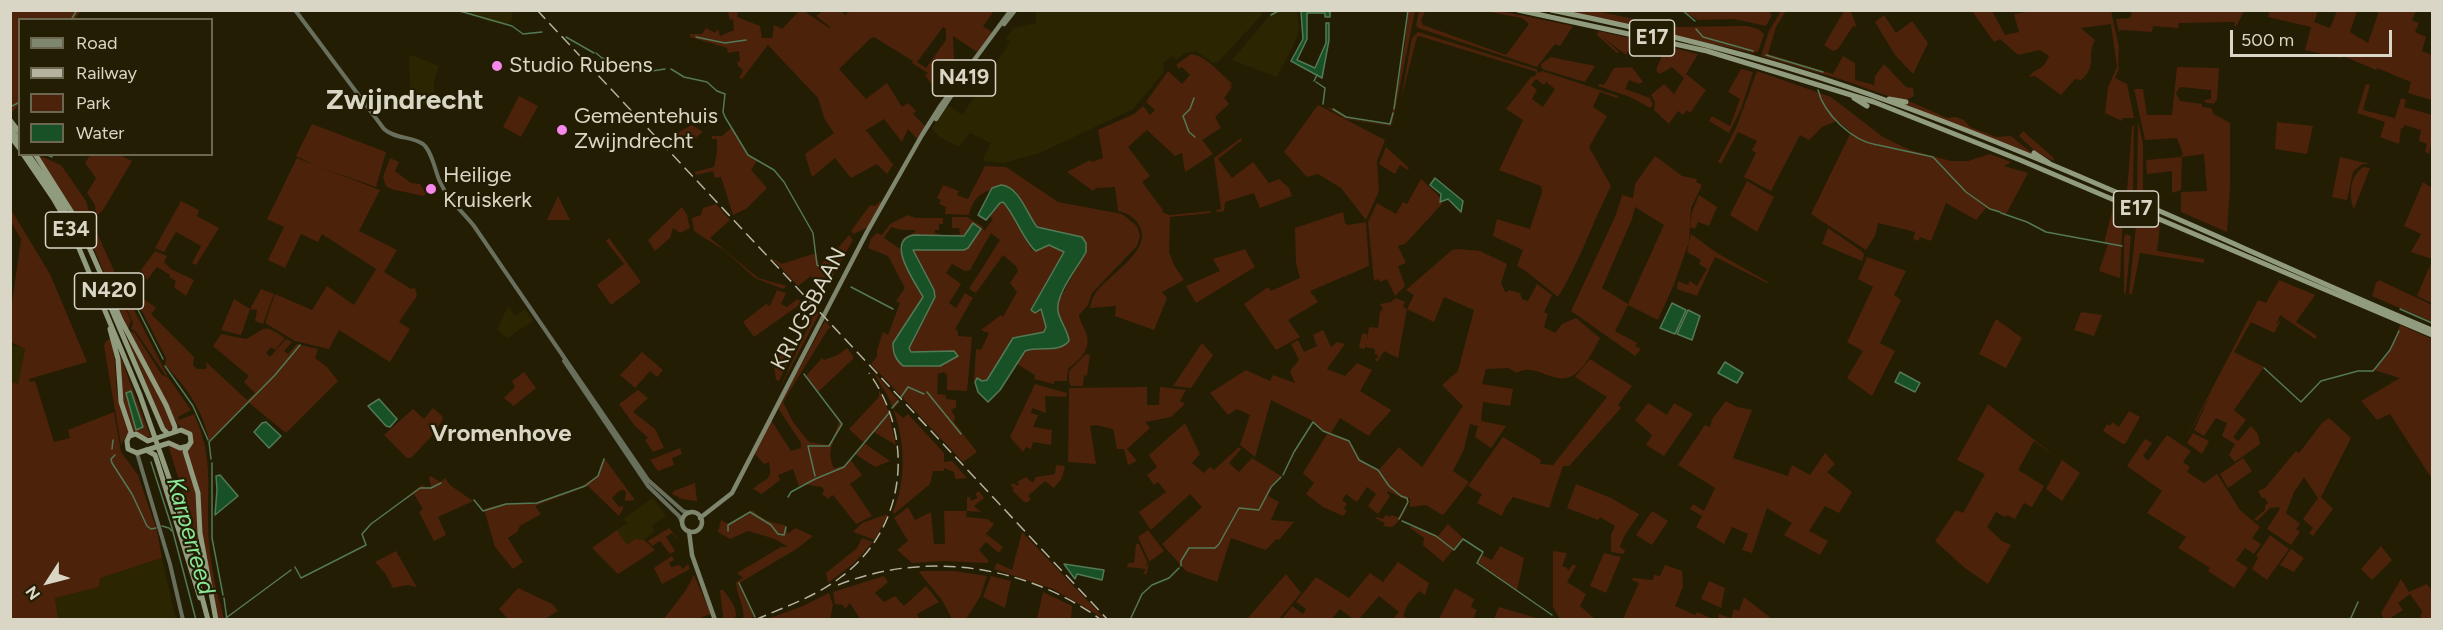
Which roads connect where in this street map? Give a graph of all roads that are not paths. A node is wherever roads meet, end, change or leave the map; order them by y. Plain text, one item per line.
1 (295, 10) edge
2 (1011, 10) edge
3 (1015, 10) edge
4 (1518, 10) edge
5 (1551, 10) edge
6 (1837, 89) junction
7 (1873, 95) junction
8 (1906, 102) dead end
9 (1867, 106) dead end
10 (940, 110) junction
11 (1987, 152) dead end
12 (2034, 153) dead end
13 (24, 156) edge
14 (29, 156) edge
15 (37, 156) edge
16 (37, 156) edge
17 (2020, 160) junction
18 (2061, 170) junction
19 (102, 296) junction
20 (2433, 330) edge
21 (2433, 336) edge
22 (584, 388) junction
23 (181, 430) junction
24 (169, 434) junction
25 (130, 436) junction
26 (188, 446) junction
27 (146, 450) junction
28 (137, 453) junction
29 (689, 513) junction
30 (699, 517) junction
31 (682, 522) junction
32 (692, 531) junction
33 (184, 618) edge
34 (211, 620) edge
35 (717, 620) edge

1 - 22 main road
2 - 10 main road, KRIJGSBAAN / N419
3 - 10 main road, KRIJGSBAAN / N419
4 - 6 highway, E17
5 - 7 highway, E17
6 - 9 highway
6 - 17 highway, E17
7 - 8 highway
7 - 18 highway, E17
10 - 30 main road, KRIJGSBAAN / N419
11 - 17 highway
12 - 18 highway
13 - 19 highway, E34
14 - 19 highway, E34
15 - 23 highway, N420
16 - 24 highway, N420
17 - 21 highway, E17
18 - 20 highway, E17
19 - 24 highway
19 - 25 highway
19 - 34 highway, E34
22 - 29 main road
22 - 31 main road
23 - 24 highway
23 - 26 highway, N420
24 - 25 highway
25 - 28 highway
26 - 27 highway
26 - 34 highway
27 - 28 highway
27 - 34 highway
28 - 33 main road
29 - 30 main road
29 - 31 main road
30 - 32 main road
31 - 32 main road
32 - 35 main road

